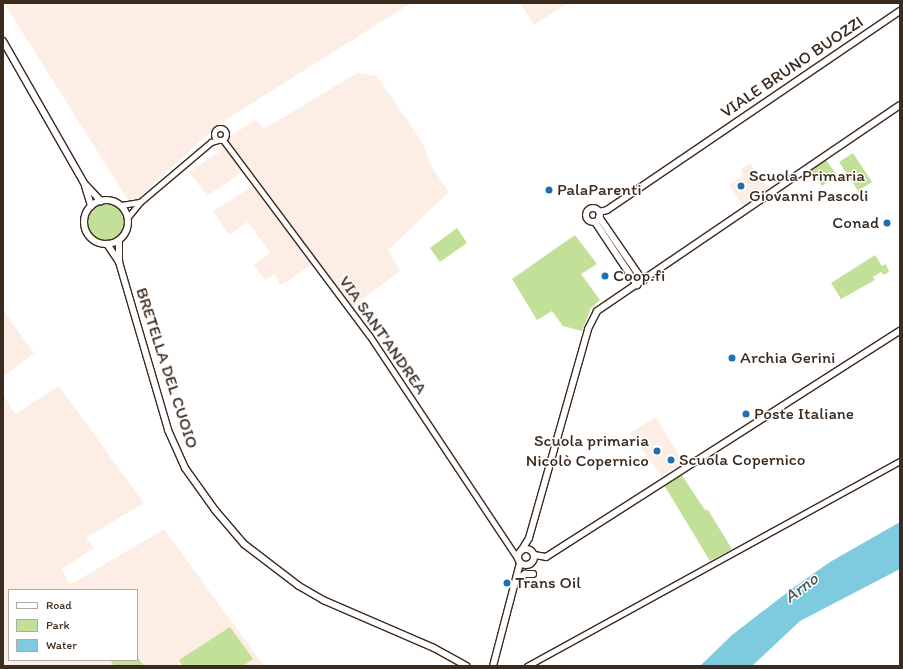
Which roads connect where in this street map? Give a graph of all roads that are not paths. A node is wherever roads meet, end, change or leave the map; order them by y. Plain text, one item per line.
1 (900, 11) edge
2 (3, 41) edge
3 (900, 106) edge
4 (214, 133) junction
5 (222, 139) junction
6 (211, 142) junction
7 (84, 183) junction
8 (101, 201) junction
9 (140, 202) junction
10 (121, 205) junction
11 (91, 206) junction
12 (128, 217) junction
13 (597, 217) junction
14 (119, 240) junction
15 (107, 244) junction
16 (119, 262) junction
17 (643, 281) junction
18 (637, 285) junction
19 (900, 330) edge
20 (900, 461) edge
21 (529, 538) junction
22 (510, 546) junction
23 (521, 552) junction
24 (532, 553) junction
25 (521, 562) junction
26 (533, 574) dead end
27 (518, 579) junction
28 (466, 666) edge
29 (494, 666) edge
30 (528, 666) edge

1 - 13 main road, VIALE BRUNO BUOZZI
2 - 7 main road
3 - 17 main road
4 - 5 street
4 - 5 street
4 - 6 street
5 - 6 street
5 - 22 street, VIA SANT'ANDREA
6 - 9 street
7 - 8 main road
7 - 11 main road
8 - 10 main road
8 - 11 main road
9 - 10 street
9 - 12 street
10 - 12 main road
11 - 15 main road, BRETELLA DEL CUOIO
12 - 14 main road, BRETELLA DEL CUOIO
13 - 17 main road
13 - 18 main road
14 - 15 main road
14 - 16 main road, BRETELLA DEL CUOIO
15 - 16 main road, BRETELLA DEL CUOIO
16 - 28 main road, BRETELLA DEL CUOIO
17 - 18 main road
18 - 21 main road
19 - 24 main road
20 - 30 street
21 - 23 main road
21 - 24 main road
22 - 23 street, VIA SANT'ANDREA
22 - 25 street, VIA SANT'ANDREA
23 - 24 main road
23 - 25 main road
24 - 25 main road
25 - 27 main road
26 - 27 main road
27 - 29 main road

